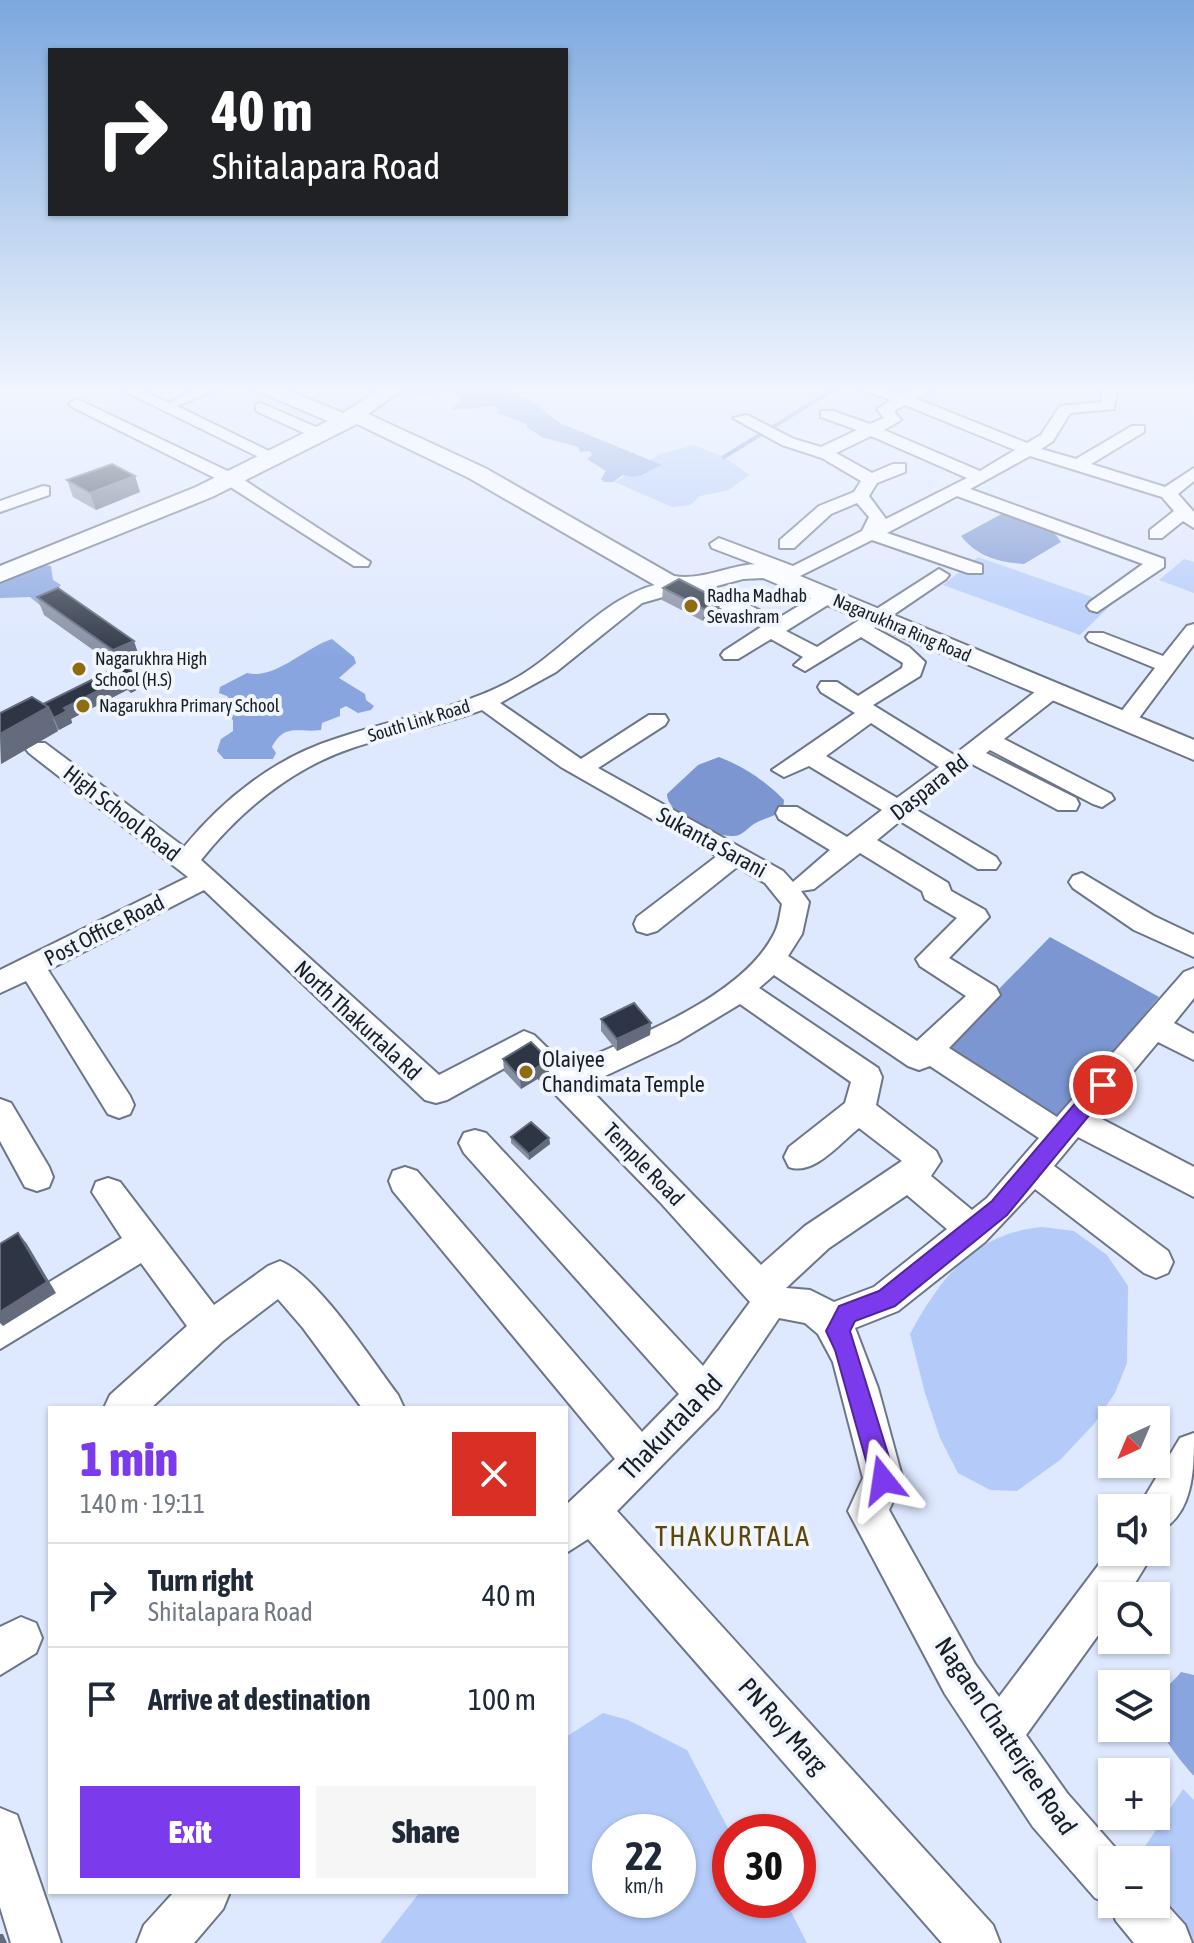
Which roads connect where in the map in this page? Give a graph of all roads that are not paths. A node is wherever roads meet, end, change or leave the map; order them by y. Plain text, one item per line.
1 (224, 478) edge
2 (238, 478) edge
3 (485, 478) edge
4 (874, 478) edge
5 (981, 478) edge
6 (1121, 478) edge
7 (1187, 478) edge
8 (871, 479) joint
9 (231, 481) junction
10 (43, 491) dead end
11 (958, 491) junction
12 (1168, 493) junction
13 (860, 496) junction
14 (0, 507) edge
15 (1189, 518) edge
16 (870, 533) junction
17 (1156, 534) dead end
18 (719, 544) dead end
19 (787, 544) dead end
20 (361, 562) dead end
21 (1157, 563) junction
22 (975, 569) dead end
23 (1179, 572) dead end
24 (0, 575) edge
25 (939, 575) dead end
26 (789, 576) junction
27 (671, 584) junction
28 (827, 597) junction
29 (1097, 606) dead end
30 (868, 623) junction
31 (772, 628) junction
32 (1096, 637) dead end
33 (1191, 639) edge
34 (731, 655) dead end
35 (1167, 665) junction
36 (829, 687) dead end
37 (1052, 690) junction
38 (483, 701) junction
39 (864, 709) junction
40 (657, 720) dead end
41 (1125, 721) junction
42 (37, 748) dead end
43 (1194, 751) edge
44 (972, 754) junction
45 (809, 756) junction
46 (581, 769) junction
47 (784, 770) dead end
48 (1102, 799) dead end
49 (1067, 804) dead end
50 (900, 811) junction
51 (788, 813) dead end
52 (861, 840) junction
53 (736, 855) junction
54 (987, 863) dead end
55 (196, 870) junction
56 (947, 873) dead end
57 (1082, 882) dead end
58 (801, 892) junction
59 (647, 924) dead end
60 (1194, 947) edge
61 (773, 960) junction
62 (31, 966) junction
63 (1194, 979) edge
64 (0, 982) edge
65 (739, 989) junction
66 (1154, 1026) junction
67 (524, 1043) joint
68 (1194, 1048) edge
69 (928, 1049) junction
70 (563, 1082) junction
71 (119, 1105) dead end
72 (859, 1110) junction
73 (0, 1112) edge
74 (1068, 1128) junction
75 (475, 1143) dead end
76 (800, 1157) dead end
77 (1034, 1170) junction
78 (908, 1176) junction
79 (37, 1177) dead end
80 (405, 1181) dead end
81 (1194, 1183) edge
82 (108, 1192) dead end
83 (973, 1231) junction
84 (145, 1242) junction
85 (1156, 1262) dead end
86 (802, 1310) junction
87 (210, 1329) junction
88 (0, 1332) edge
89 (705, 1395) junction
90 (125, 1406) edge
91 (384, 1406) edge
92 (1194, 1452) edge
93 (641, 1460) junction
94 (1168, 1494) edge
95 (578, 1522) edge
96 (1124, 1566) edge
97 (998, 1735) junction
98 (0, 1832) edge
99 (1098, 1865) edge
100 (204, 1894) edge
101 (1145, 1918) edge
102 (36, 1943) edge
103 (162, 1943) edge
104 (975, 1943) edge
105 (1167, 1943) edge

1 - 9 street
2 - 9 main road
3 - 27 main road
4 - 8 street
5 - 11 street
6 - 12 street
7 - 12 street
8 - 13 street
9 - 20 street
9 - 24 main road
10 - 14 street
11 - 16 street
11 - 21 street
12 - 15 street
13 - 16 street
13 - 19 street
15 - 17 street
16 - 22 street
16 - 26 street
18 - 26 street
21 - 23 street
21 - 29 street
25 - 30 street
26 - 27 main road, Nagarukhra Ring Road
26 - 28 main road, Nagarukhra Ring Road
27 - 31 street
27 - 38 street, South Link Road
28 - 30 main road, Nagarukhra Ring Road
28 - 31 street
30 - 31 street
30 - 37 main road, Nagarukhra Ring Road
30 - 39 street
31 - 34 street
32 - 35 street
33 - 35 street
35 - 41 street
36 - 39 street
37 - 41 main road, Nagarukhra Ring Road
37 - 44 street, Daspara Rd
38 - 46 street, Sukanta Sarani
38 - 55 street, South Link Road
39 - 44 street
39 - 45 street
40 - 46 street
41 - 43 main road, Nagarukhra Ring Road
42 - 55 street, High School Road
44 - 48 street
44 - 49 street
44 - 50 street, Daspara Rd
45 - 47 street
45 - 50 street
46 - 53 street, Sukanta Sarani
50 - 52 street, Daspara Rd
50 - 54 street
51 - 52 street
52 - 56 street
52 - 58 street, Daspara Rd
52 - 69 street
53 - 58 street, Sukanta Sarani
53 - 59 street
55 - 62 street, Post Office Road
55 - 67 street, North Thakurtala Rd
57 - 60 street
58 - 61 street
61 - 65 street
61 - 69 street
62 - 64 street, Post Office Road
62 - 71 street
63 - 66 street
65 - 70 street
65 - 72 street
66 - 68 street
66 - 74 street
67 - 70 street, Temple Road
69 - 74 street
70 - 86 street, Temple Road
72 - 76 street
72 - 78 street
73 - 79 street
74 - 77 street
74 - 81 street
75 - 89 street
77 - 83 street
77 - 85 street
78 - 83 street
78 - 86 street, Thakurtala Rd
80 - 93 street
82 - 84 street
83 - 86 street
84 - 87 street
84 - 88 street
86 - 89 street, Thakurtala Rd
86 - 97 street, Nagaen Chatterjee Road
87 - 90 street
87 - 91 street
89 - 93 street, Thakurtala Rd
92 - 94 street
93 - 95 street, Thakurtala Rd
95 - 104 street, PN Roy Marg
96 - 97 street
97 - 99 street, Nagaen Chatterjee Road
98 - 102 street
100 - 103 street
101 - 105 street

